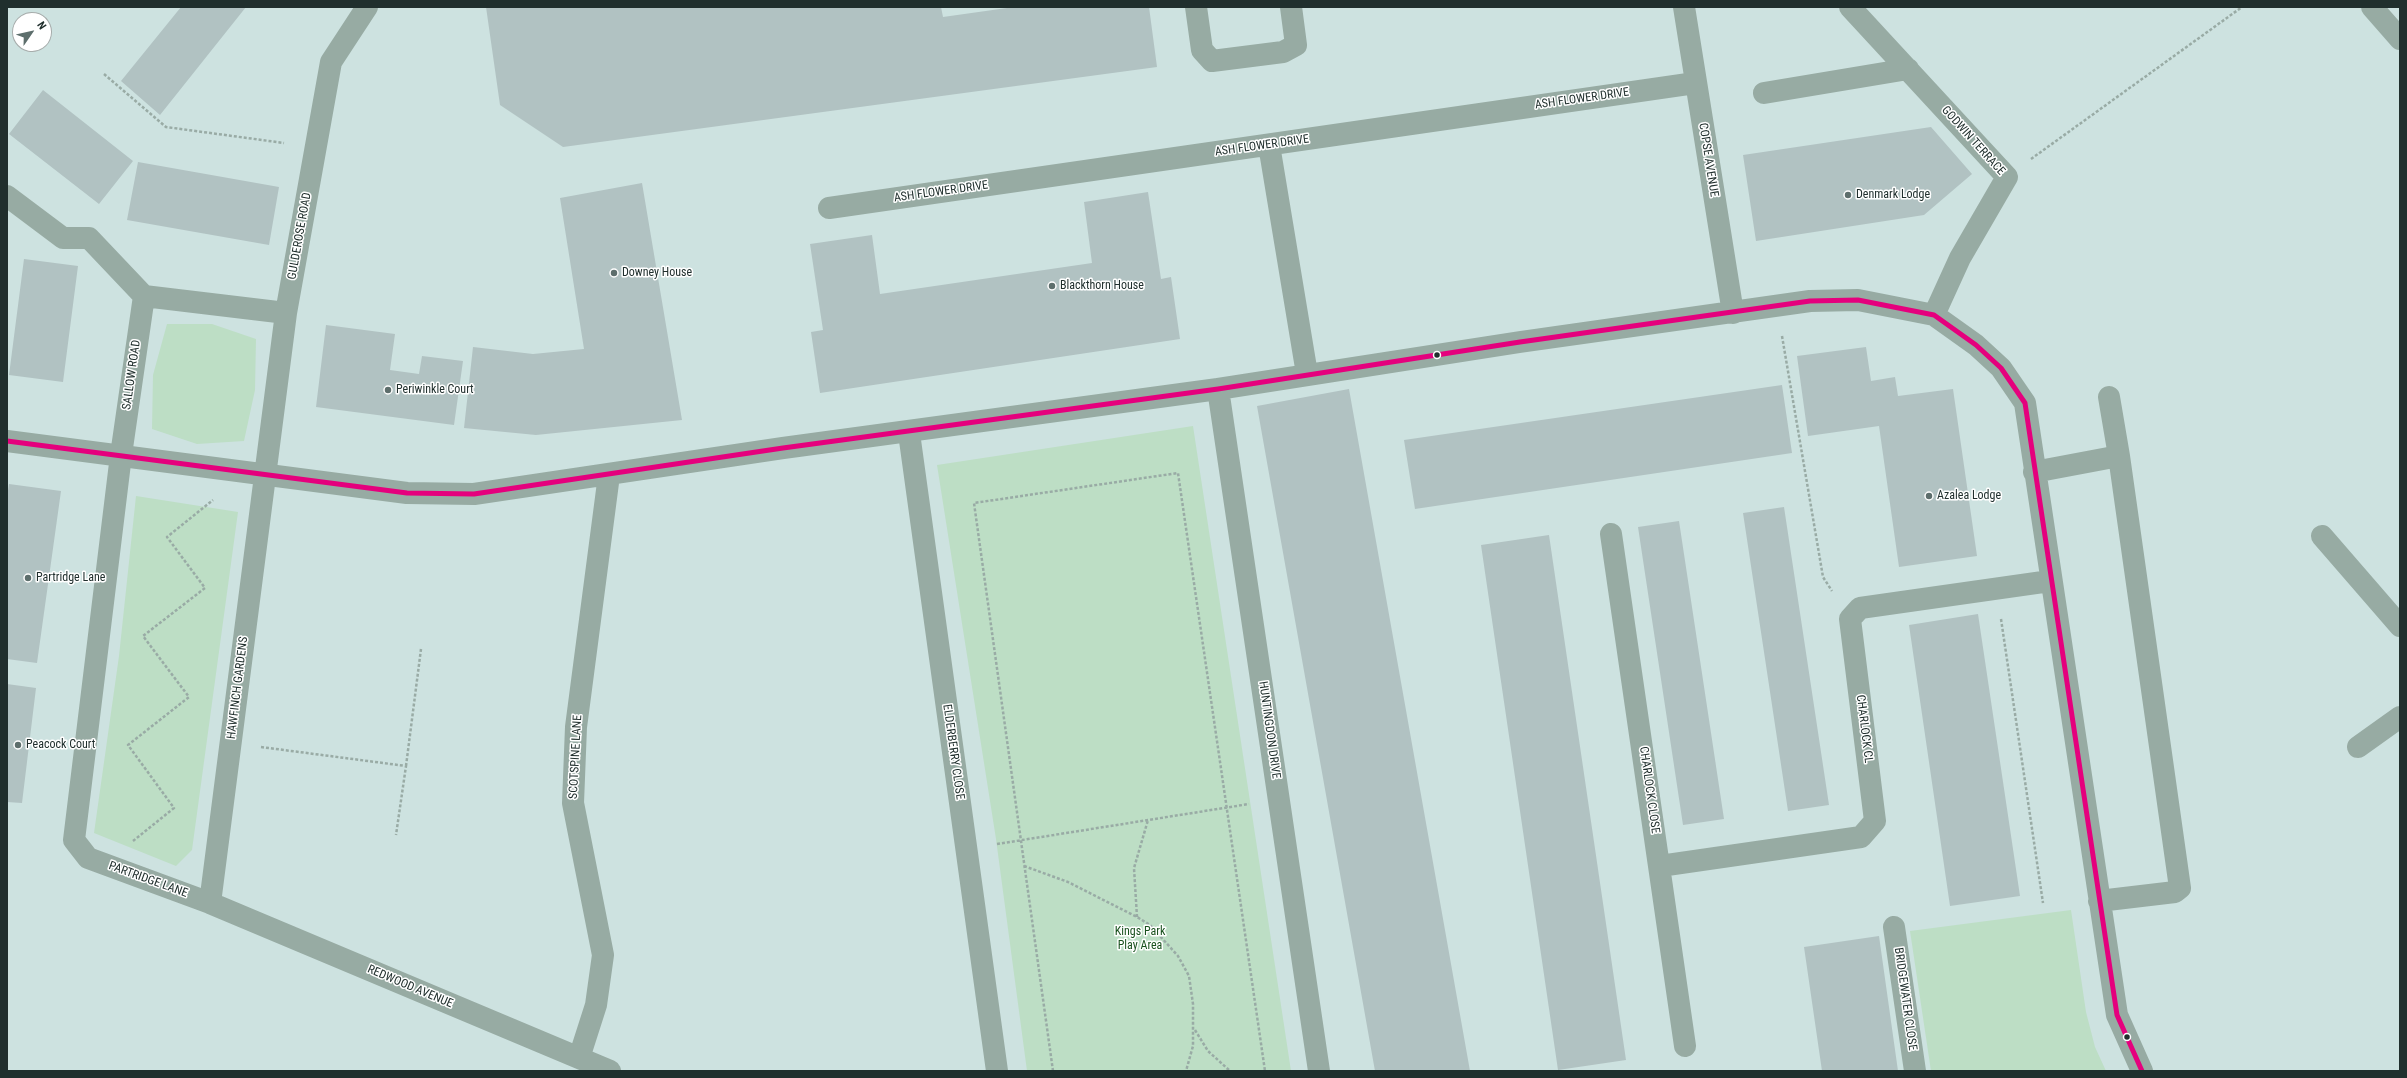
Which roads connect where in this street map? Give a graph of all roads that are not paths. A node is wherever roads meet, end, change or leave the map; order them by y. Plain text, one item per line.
1 (1196, 7) edge
2 (1291, 7) edge
3 (1684, 7) edge
4 (1850, 7) edge
5 (2372, 7) edge
6 (366, 8) edge
7 (2400, 39) edge
8 (1908, 69) junction
9 (1695, 83) junction
10 (1764, 93) dead end
11 (1269, 145) junction
12 (7, 196) edge
13 (829, 208) dead end
14 (144, 296) junction
15 (286, 313) junction
16 (1733, 313) junction
17 (1934, 315) junction
18 (1307, 374) junction
19 (1218, 389) junction
20 (2109, 397) dead end
21 (909, 433) junction
22 (7, 441) edge
23 (121, 455) junction
24 (2119, 456) junction
25 (2034, 472) junction
26 (258, 473) junction
27 (609, 475) junction
28 (1611, 534) dead end
29 (2322, 536) dead end
30 (2050, 581) junction
31 (2400, 626) edge
32 (2400, 717) edge
33 (2358, 747) dead end
34 (1660, 866) junction
35 (2099, 901) junction
36 (210, 903) junction
37 (1894, 927) dead end
38 (1685, 1046) dead end
39 (579, 1058) junction
40 (610, 1071) edge
41 (997, 1071) edge
42 (1319, 1071) edge
43 (1915, 1071) edge
44 (2142, 1071) edge

1 - 2 street
3 - 9 street, COPSE AVENUE
4 - 8 street, GODWIN TERRACE
5 - 7 street
6 - 15 street, GULDEROSE ROAD
8 - 10 street
8 - 17 street, GODWIN TERRACE
9 - 11 street, ASH FLOWER DRIVE
9 - 16 street, COPSE AVENUE
11 - 13 street, ASH FLOWER DRIVE
11 - 18 street
12 - 14 street
14 - 15 street
14 - 23 street, SALLOW ROAD
15 - 26 street, GULDEROSE ROAD
16 - 17 street
16 - 18 street
17 - 25 street
18 - 19 street
19 - 21 street
19 - 42 street, HUNTINGDON DRIVE
20 - 24 street
21 - 27 street
21 - 41 street, ELDERBERRY CLOSE
22 - 23 street
23 - 26 street
23 - 36 street, PARTRIDGE LANE
24 - 25 street
24 - 35 street
25 - 30 street
26 - 27 street
26 - 36 street, HAWFINCH GARDENS
27 - 39 street, SCOTSPINE LANE
28 - 34 street, CHARLOCK CLOSE
29 - 31 street
30 - 34 street, CHARLOCK CL
30 - 35 street
32 - 33 street
34 - 38 street, CHARLOCK CLOSE
35 - 44 street
36 - 39 street, REDWOOD AVENUE
37 - 43 street, BRIDGEWATER CLOSE
39 - 40 street, REDWOOD AVENUE

